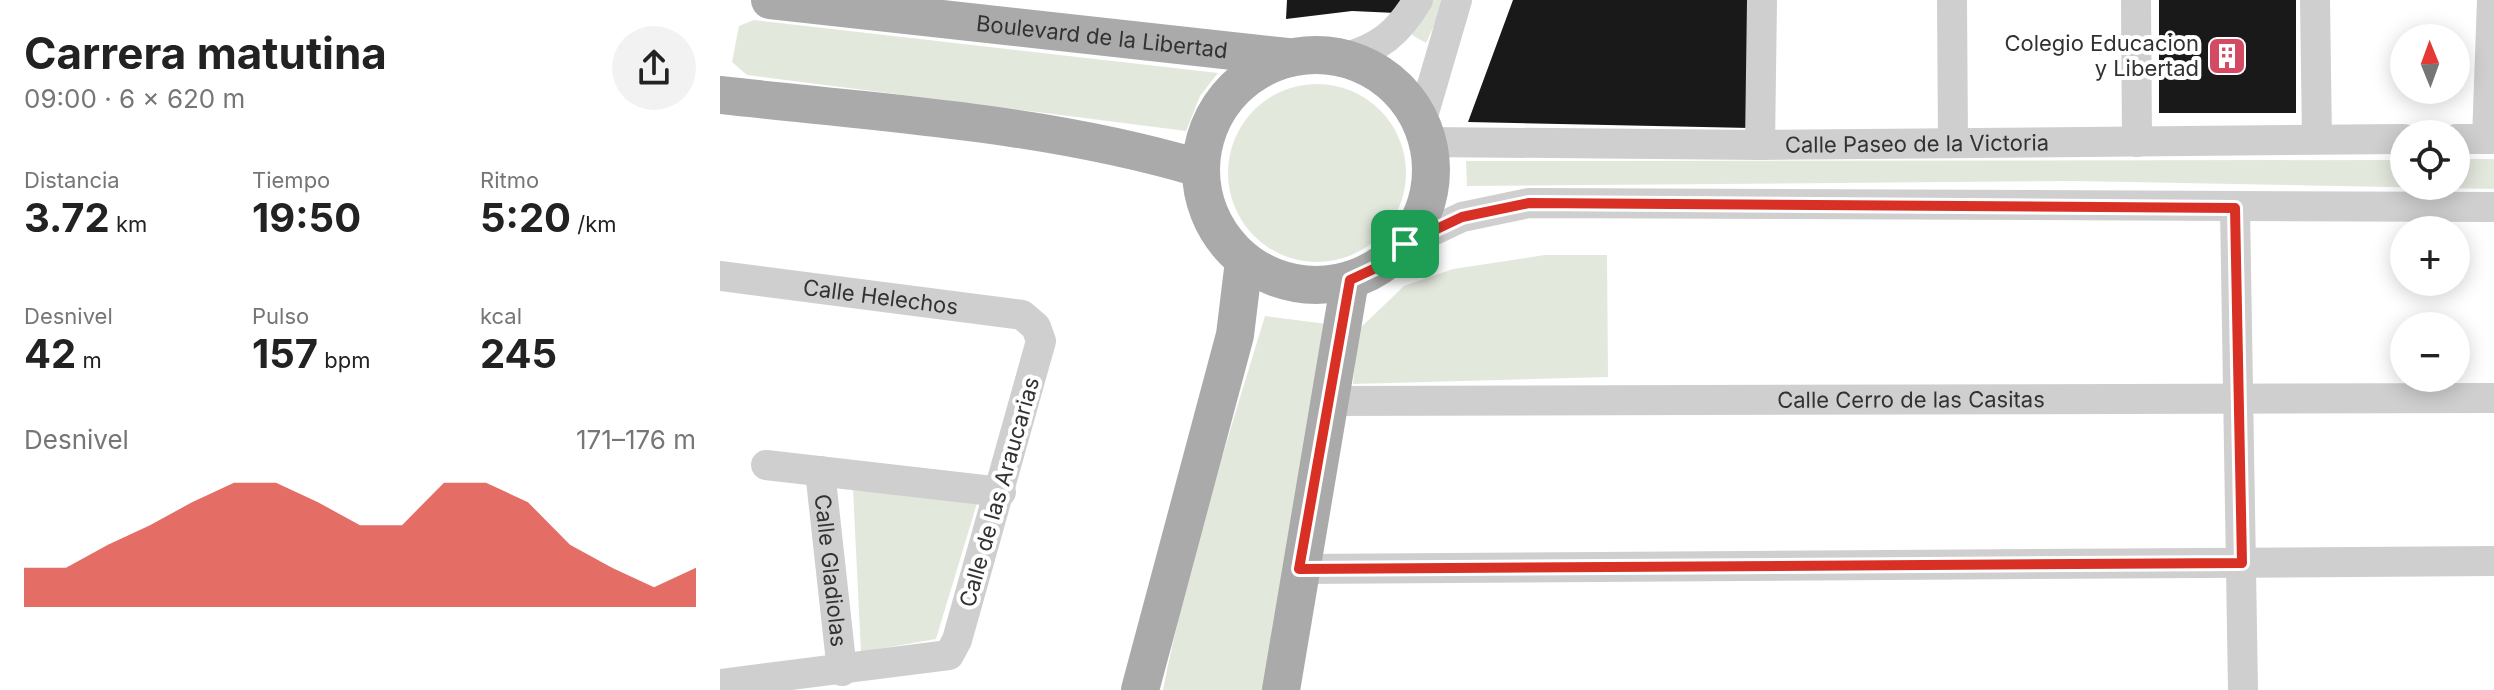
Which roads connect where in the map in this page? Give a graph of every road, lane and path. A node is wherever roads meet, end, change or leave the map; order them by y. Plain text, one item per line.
1 (770, 0) edge
2 (1418, 0) edge
3 (1457, 0) edge
4 (1762, 0) edge
5 (1952, 0) edge
6 (2136, 0) edge
7 (2315, 0) edge
8 (2492, 0) edge
9 (1290, 58) junction
10 (1343, 58) junction
11 (720, 95) edge
12 (1425, 133) junction
13 (2317, 139) junction
14 (2390, 139) edge
15 (2470, 139) edge
16 (2491, 139) edge
17 (1953, 142) junction
18 (2137, 142) junction
19 (1760, 145) junction
20 (1199, 168) junction
21 (2494, 207) edge
22 (2235, 208) junction
23 (1405, 244) junction
24 (1244, 261) junction
25 (720, 276) edge
26 (1350, 280) junction
27 (1036, 327) joint
28 (2494, 398) edge
29 (2239, 399) junction
30 (1329, 401) junction
31 (766, 465) dead end
32 (820, 471) junction
33 (1001, 492) junction
34 (2494, 561) edge
35 (2242, 563) junction
36 (1299, 569) junction
37 (842, 671) junction
38 (720, 684) edge
39 (1140, 690) edge
40 (1281, 690) edge
41 (2243, 690) edge

1 - 9 main road, Boulevard de la Libertad
2 - 10 street
3 - 12 street
4 - 19 street
5 - 17 street
6 - 18 street
7 - 13 street
8 - 16 street
9 - 10 main road
9 - 20 main road
10 - 12 main road
11 - 20 main road
12 - 19 street, Calle Paseo de la Victoria
12 - 23 main road
13 - 14 street, Calle Paseo de la Victoria
13 - 18 street, Calle Paseo de la Victoria
15 - 16 street
17 - 18 street, Calle Paseo de la Victoria
17 - 19 street, Calle Paseo de la Victoria
20 - 24 main road
21 - 22 street
22 - 23 street
22 - 29 street
23 - 26 main road
24 - 26 main road
24 - 39 main road
25 - 27 street, Calle Helechos
26 - 30 main road
27 - 33 street, Calle de las Araucarias
28 - 29 street, Calle Cerro de las Casitas
29 - 30 street, Calle Cerro de las Casitas
29 - 35 street
30 - 36 main road
31 - 32 street
32 - 33 street
32 - 37 street, Calle Gladiolas
33 - 37 street, Calle de las Araucarias
34 - 35 street
35 - 36 street
35 - 41 street
36 - 40 main road
37 - 38 street

